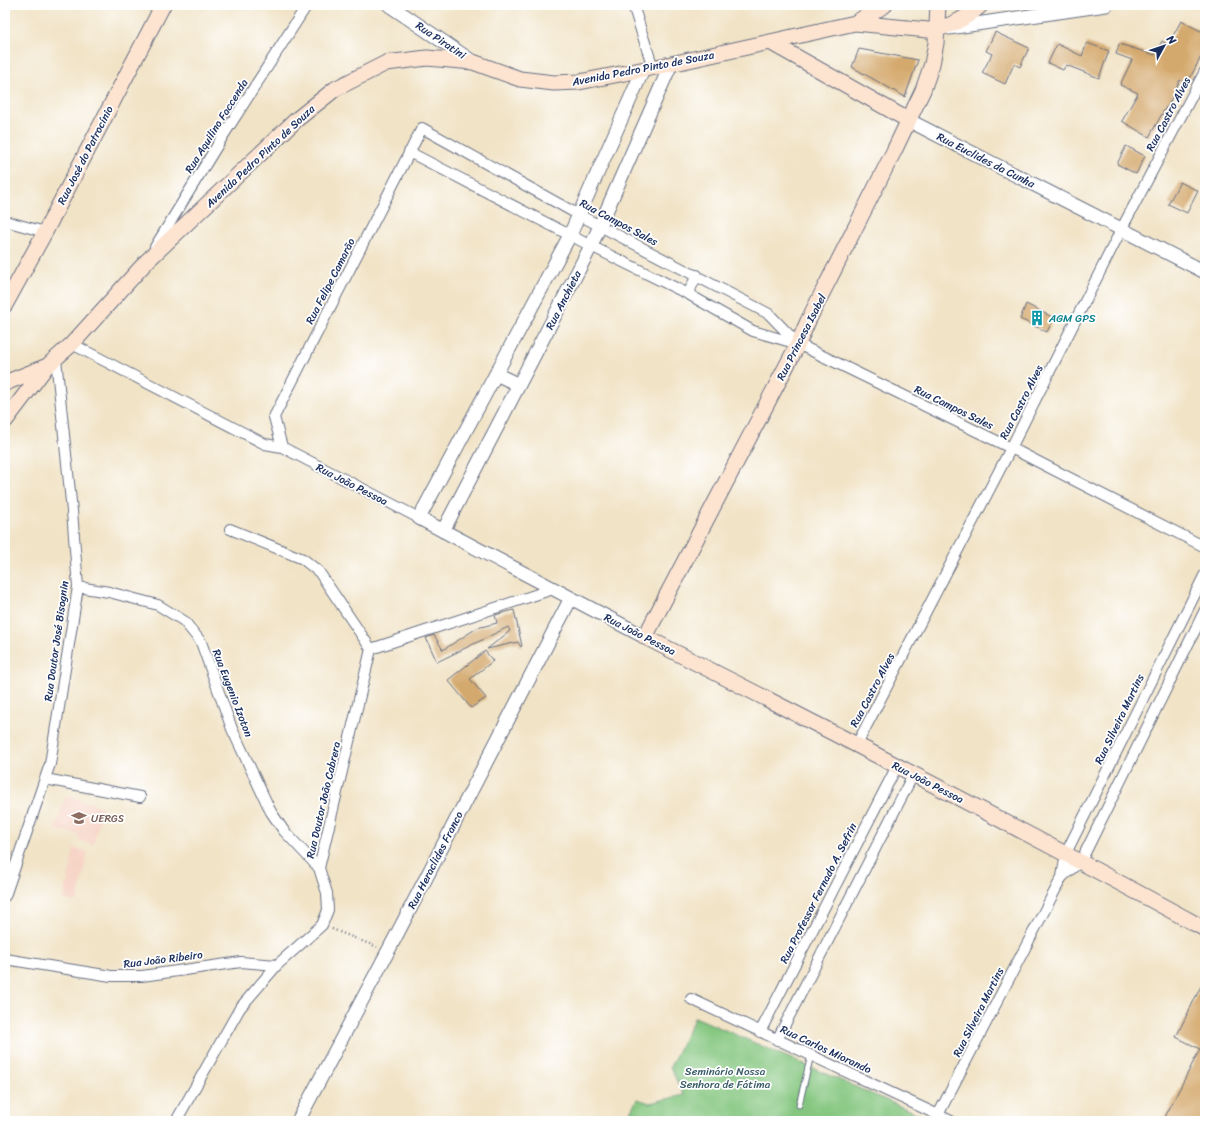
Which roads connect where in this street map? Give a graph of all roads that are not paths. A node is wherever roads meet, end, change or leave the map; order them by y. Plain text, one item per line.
1 (163, 5) edge
2 (307, 5) edge
3 (389, 5) edge
4 (633, 5) edge
5 (884, 5) edge
6 (938, 5) edge
7 (981, 5) edge
8 (1034, 5) edge
9 (1106, 5) edge
10 (1050, 12) junction
11 (855, 23) junction
12 (937, 29) junction
13 (770, 42) junction
14 (473, 62) junction
15 (671, 64) junction
16 (648, 69) junction
17 (1205, 70) edge
18 (908, 120) junction
19 (422, 128) joint
20 (409, 152) junction
21 (579, 215) junction
22 (5, 221) edge
23 (600, 226) junction
24 (1120, 230) junction
25 (46, 232) junction
26 (570, 236) junction
27 (591, 246) junction
28 (147, 261) junction
29 (1205, 272) edge
30 (697, 275) junction
31 (688, 294) junction
32 (5, 304) edge
33 (72, 344) junction
34 (798, 344) junction
35 (51, 363) junction
36 (496, 374) junction
37 (5, 383) edge
38 (518, 385) junction
39 (5, 421) edge
40 (282, 447) junction
41 (1011, 448) junction
42 (419, 518) junction
43 (230, 529) dead end
44 (443, 531) junction
45 (1205, 547) edge
46 (1205, 574) edge
47 (78, 587) junction
48 (553, 589) junction
49 (571, 598) junction
50 (1205, 610) edge
51 (645, 637) junction
52 (371, 649) junction
53 (1156, 673) junction
54 (1171, 679) junction
55 (857, 744) junction
56 (897, 766) junction
57 (914, 775) junction
58 (45, 779) junction
59 (140, 797) dead end
60 (1066, 854) junction
61 (1080, 861) junction
62 (319, 868) junction
63 (1062, 877) junction
64 (5, 896) edge
65 (1205, 929) edge
66 (5, 959) edge
67 (277, 966) junction
68 (691, 999) dead end
69 (760, 1032) junction
70 (777, 1040) junction
71 (810, 1055) junction
72 (799, 1105) dead end
73 (938, 1115) junction
74 (176, 1121) edge
75 (298, 1121) edge
76 (951, 1121) edge

1 - 25 main road, Rua José do Patrocínio
2 - 28 street, Rua Aquilino Faccenda
3 - 14 street, Rua Piratini
4 - 16 street
5 - 11 main road, Avenida Pedro Pinto de Souza
6 - 12 main road, Rua Princesa Isabel
7 - 12 main road
8 - 10 street
9 - 10 street
10 - 12 street
11 - 12 main road, Avenida Pedro Pinto de Souza
11 - 13 main road, Avenida Pedro Pinto de Souza
12 - 18 main road, Rua Princesa Isabel
13 - 15 main road, Avenida Pedro Pinto de Souza
13 - 18 main road, Rua Euclides da Cunha
14 - 16 main road, Avenida Pedro Pinto de Souza
14 - 28 main road, Avenida Pedro Pinto de Souza
15 - 16 main road, Avenida Pedro Pinto de Souza
15 - 23 street, Rua Anchieta
16 - 21 street
17 - 24 street, Rua Castro Alves
18 - 24 street, Rua Euclides da Cunha
18 - 34 main road, Rua Princesa Isabel
19 - 20 street, Rua Felipe Camarão
19 - 21 street, Rua Campos Sales
20 - 26 street, Rua Campos Sales
20 - 40 street, Rua Felipe Camarão
21 - 23 street, Rua Campos Sales
21 - 26 street
22 - 25 street
23 - 27 street, Rua Anchieta
23 - 30 street, Rua Campos Sales
24 - 29 street, Rua Euclides da Cunha
24 - 41 street, Rua Castro Alves
25 - 32 main road, Rua José do Patrocínio
26 - 27 street, Rua Campos Sales
26 - 36 street
27 - 31 street, Rua Campos Sales
27 - 38 street, Rua Anchieta
28 - 33 main road, Avenida Pedro Pinto de Souza
30 - 31 street
30 - 34 street, Rua Campos Sales
31 - 34 street, Rua Campos Sales
33 - 35 main road, Avenida Pedro Pinto de Souza
33 - 40 street, Rua João Pessoa
34 - 41 street, Rua Campos Sales
34 - 51 main road, Rua Princesa Isabel
35 - 37 main road, Avenida Pedro Pinto de Souza
35 - 39 main road, Avenida Pedro Pinto de Souza
35 - 47 street, Rua Doutor José Bisognin
36 - 38 street
36 - 42 street
38 - 44 street, Rua Anchieta
40 - 42 street, Rua João Pessoa
41 - 45 street, Rua Campos Sales
41 - 55 street, Rua Castro Alves
42 - 44 street, Rua João Pessoa
43 - 52 street
44 - 48 street, Rua João Pessoa
46 - 53 street, Rua Silveira Martins
47 - 58 street, Rua Doutor José Bisognin
47 - 62 street, Rua Eugenio Izoton
48 - 49 street, Rua João Pessoa
48 - 52 street
49 - 51 street, Rua João Pessoa
49 - 75 street, Rua Heraclides Franco
50 - 54 street, Rua Silveira Martins
51 - 55 main road, Rua João Pessoa
52 - 62 street, Rua Doutor João Cabrera
53 - 54 street
53 - 60 street, Rua Silveira Martins
54 - 61 street, Rua Silveira Martins
55 - 56 main road, Rua João Pessoa
56 - 57 main road, Rua João Pessoa
56 - 69 street, Rua Professor Fernado A. Sefrin
57 - 60 main road, Rua João Pessoa
57 - 70 street
58 - 59 street
58 - 64 street, Rua Doutor José Bisognin
60 - 61 main road, Rua João Pessoa
60 - 63 street, Rua Silveira Martins
61 - 63 street, Rua Silveira Martins
61 - 65 main road, Rua João Pessoa
62 - 67 street, Rua Doutor João Cabrera
63 - 73 street, Rua Silveira Martins
66 - 67 street, Rua João Ribeiro
67 - 74 street
68 - 69 street, Rua Carlos Miorando
69 - 70 street, Rua Carlos Miorando
70 - 71 street, Rua Carlos Miorando
71 - 72 lane
71 - 73 street, Rua Carlos Miorando
73 - 76 street, Rua Carlos Miorando

